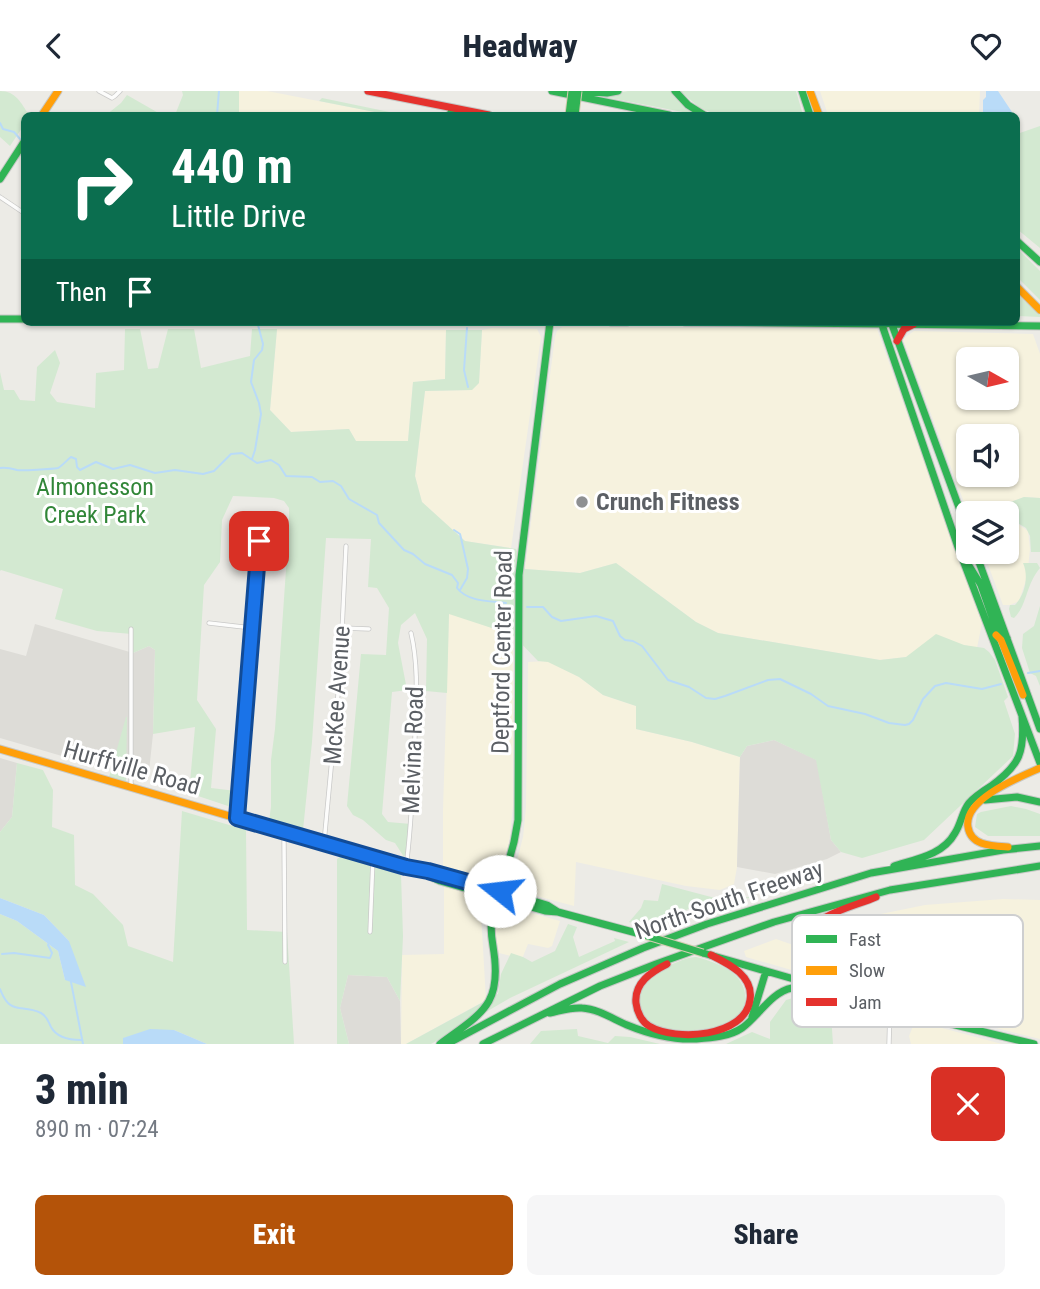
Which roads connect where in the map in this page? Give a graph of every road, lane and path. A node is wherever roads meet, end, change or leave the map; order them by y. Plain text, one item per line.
1 (58, 91) edge
2 (99, 91) edge
3 (120, 91) edge
4 (368, 91) edge
5 (552, 91) edge
6 (572, 91) edge
7 (579, 91) edge
8 (618, 91) edge
9 (675, 91) edge
10 (802, 91) edge
11 (810, 91) edge
12 (382, 94) junction
13 (44, 112) edge
14 (452, 112) edge
15 (474, 112) edge
16 (569, 112) edge
17 (576, 112) edge
18 (654, 112) edge
19 (699, 112) edge
20 (809, 112) edge
21 (818, 112) edge
22 (21, 147) edge
23 (0, 179) edge
24 (0, 197) edge
25 (21, 211) edge
26 (1020, 244) edge
27 (1040, 262) edge
28 (1020, 290) edge
29 (1040, 310) edge
30 (0, 319) edge
31 (21, 319) edge
32 (1020, 325) edge
33 (550, 326) edge
34 (887, 326) edge
35 (888, 326) edge
36 (910, 326) edge
37 (1040, 326) edge
38 (897, 341) junction
39 (956, 501) edge
40 (261, 516) dead end
41 (956, 541) edge
42 (346, 546) dead end
43 (965, 564) edge
44 (968, 564) edge
45 (980, 564) edge
46 (209, 624) dead end
47 (252, 628) junction
48 (343, 628) junction
49 (131, 629) dead end
50 (369, 629) dead end
51 (411, 633) dead end
52 (991, 633) junction
53 (1007, 638) junction
54 (1033, 712) junction
55 (1022, 716) junction
56 (1040, 729) edge
57 (0, 749) edge
58 (1040, 766) edge
59 (131, 788) junction
60 (981, 801) junction
61 (1040, 802) edge
62 (237, 818) junction
63 (285, 832) junction
64 (324, 843) junction
65 (1040, 846) edge
66 (373, 858) junction
67 (1040, 866) edge
68 (406, 867) junction
69 (871, 873) junction
70 (890, 890) junction
71 (499, 894) junction
72 (799, 915) edge
73 (833, 915) edge
74 (792, 917) edge
75 (370, 932) dead end
76 (690, 952) junction
77 (707, 954) junction
78 (285, 962) dead end
79 (766, 971) junction
80 (792, 979) edge
81 (792, 988) edge
82 (543, 1014) junction
83 (750, 1020) junction
84 (961, 1027) edge
85 (440, 1044) edge
86 (447, 1044) edge
87 (483, 1044) edge
88 (1034, 1044) edge

1 - 13 main road
2 - 3 street
4 - 12 main road
5 - 18 main road
6 - 16 main road, bridge
7 - 8 main road
7 - 17 main road, bridge
9 - 19 main road
10 - 20 main road
11 - 21 main road
12 - 14 main road
12 - 15 main road
22 - 23 main road
24 - 25 street
26 - 27 main road
28 - 29 main road
30 - 31 main road
32 - 37 main road
33 - 71 main road, Deptford Center Road
34 - 41 main road
35 - 38 main road
36 - 38 main road
38 - 39 main road
40 - 47 street
42 - 48 street, McKee Avenue
43 - 52 main road
44 - 53 main road
45 - 53 main road
46 - 47 street
47 - 62 street
48 - 50 street
48 - 64 street, McKee Avenue
49 - 59 street
51 - 68 street, Melvina Road
52 - 54 main road
52 - 55 main road
53 - 54 main road
54 - 56 main road
55 - 58 main road
55 - 69 main road
57 - 59 main road, Hurffville Road
58 - 60 main road
59 - 62 main road, Hurffville Road
60 - 61 main road
60 - 65 main road
62 - 63 main road, Hurffville Road
63 - 64 main road, Hurffville Road
63 - 78 street
64 - 66 main road, Hurffville Road
65 - 69 main road, North-South Freeway
66 - 68 main road, Hurffville Road
66 - 75 street
67 - 70 main road, North-South Freeway
68 - 71 main road, Hurffville Road
69 - 86 main road, North-South Freeway
70 - 72 main road, North-South Freeway
70 - 73 main road
71 - 77 main road, Hurffville Road, bridge
71 - 85 main road, Deptford Center Road
74 - 76 main road, North-South Freeway
76 - 77 main road
76 - 82 main road, North-South Freeway
77 - 79 main road, Hurffville Road
79 - 80 main road, Hurffville Road
79 - 83 main road
81 - 83 main road
82 - 83 main road
82 - 87 main road, North-South Freeway
84 - 88 main road, Hurffville Road

